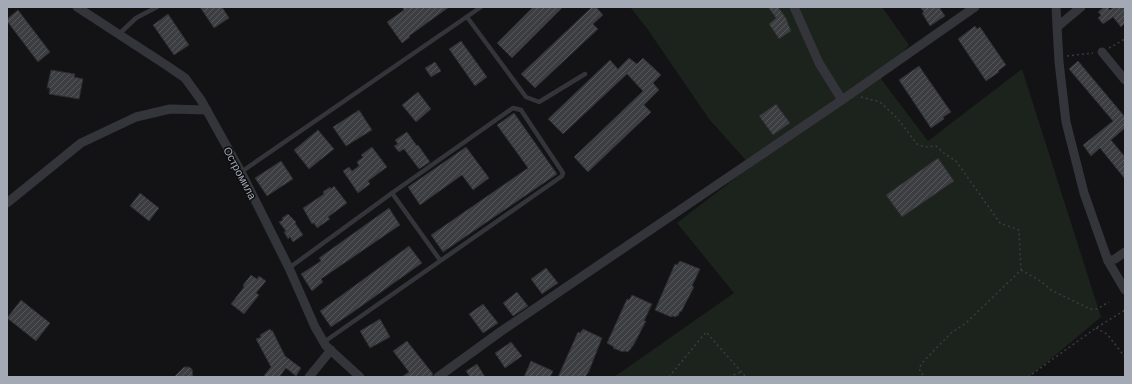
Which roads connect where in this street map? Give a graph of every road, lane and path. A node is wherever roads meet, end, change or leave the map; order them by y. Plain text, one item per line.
1 (77, 7) edge
2 (157, 7) edge
3 (481, 7) edge
4 (794, 7) edge
5 (975, 7) edge
6 (1056, 7) edge
7 (1081, 7) edge
8 (467, 17) junction
9 (1057, 27) junction
10 (119, 34) junction
11 (1125, 39) edge
12 (1102, 52) junction
13 (1058, 57) junction
14 (585, 74) dead end
15 (1125, 80) edge
16 (861, 96) dead end
17 (842, 100) junction
18 (207, 110) junction
19 (241, 172) junction
20 (392, 193) junction
21 (7, 203) edge
22 (1125, 252) edge
23 (440, 260) junction
24 (1108, 261) junction
25 (289, 268) junction
26 (1021, 270) junction
27 (1125, 290) edge
28 (1109, 302) dead end
29 (1125, 310) edge
30 (1096, 328) junction
31 (324, 342) junction
32 (330, 350) junction
33 (1125, 357) edge
34 (741, 372) junction
35 (309, 377) edge
36 (360, 377) edge
37 (438, 377) edge
38 (669, 377) edge
39 (729, 377) edge
40 (746, 377) edge
41 (925, 377) edge
42 (1028, 377) edge

1 - 10 street, Остромила
2 - 10 lane
3 - 8 lane
4 - 17 street
5 - 17 street
6 - 9 street
7 - 9 street
8 - 14 lane
8 - 19 lane
9 - 13 street
10 - 18 street, Остромила
11 - 12 path
12 - 13 path
12 - 15 street
13 - 24 street
16 - 26 path
17 - 37 street
18 - 19 street, Остромила
18 - 21 street
19 - 25 street, Остромила
20 - 23 lane
20 - 23 lane
20 - 25 lane
22 - 24 street
23 - 31 lane
24 - 27 street
25 - 31 street, Остромила
26 - 28 path
26 - 41 path
29 - 30 path
30 - 33 path
30 - 42 path
31 - 32 street, Остромила
32 - 35 street
32 - 36 street, Остромила
34 - 38 path
34 - 39 path
34 - 40 path

